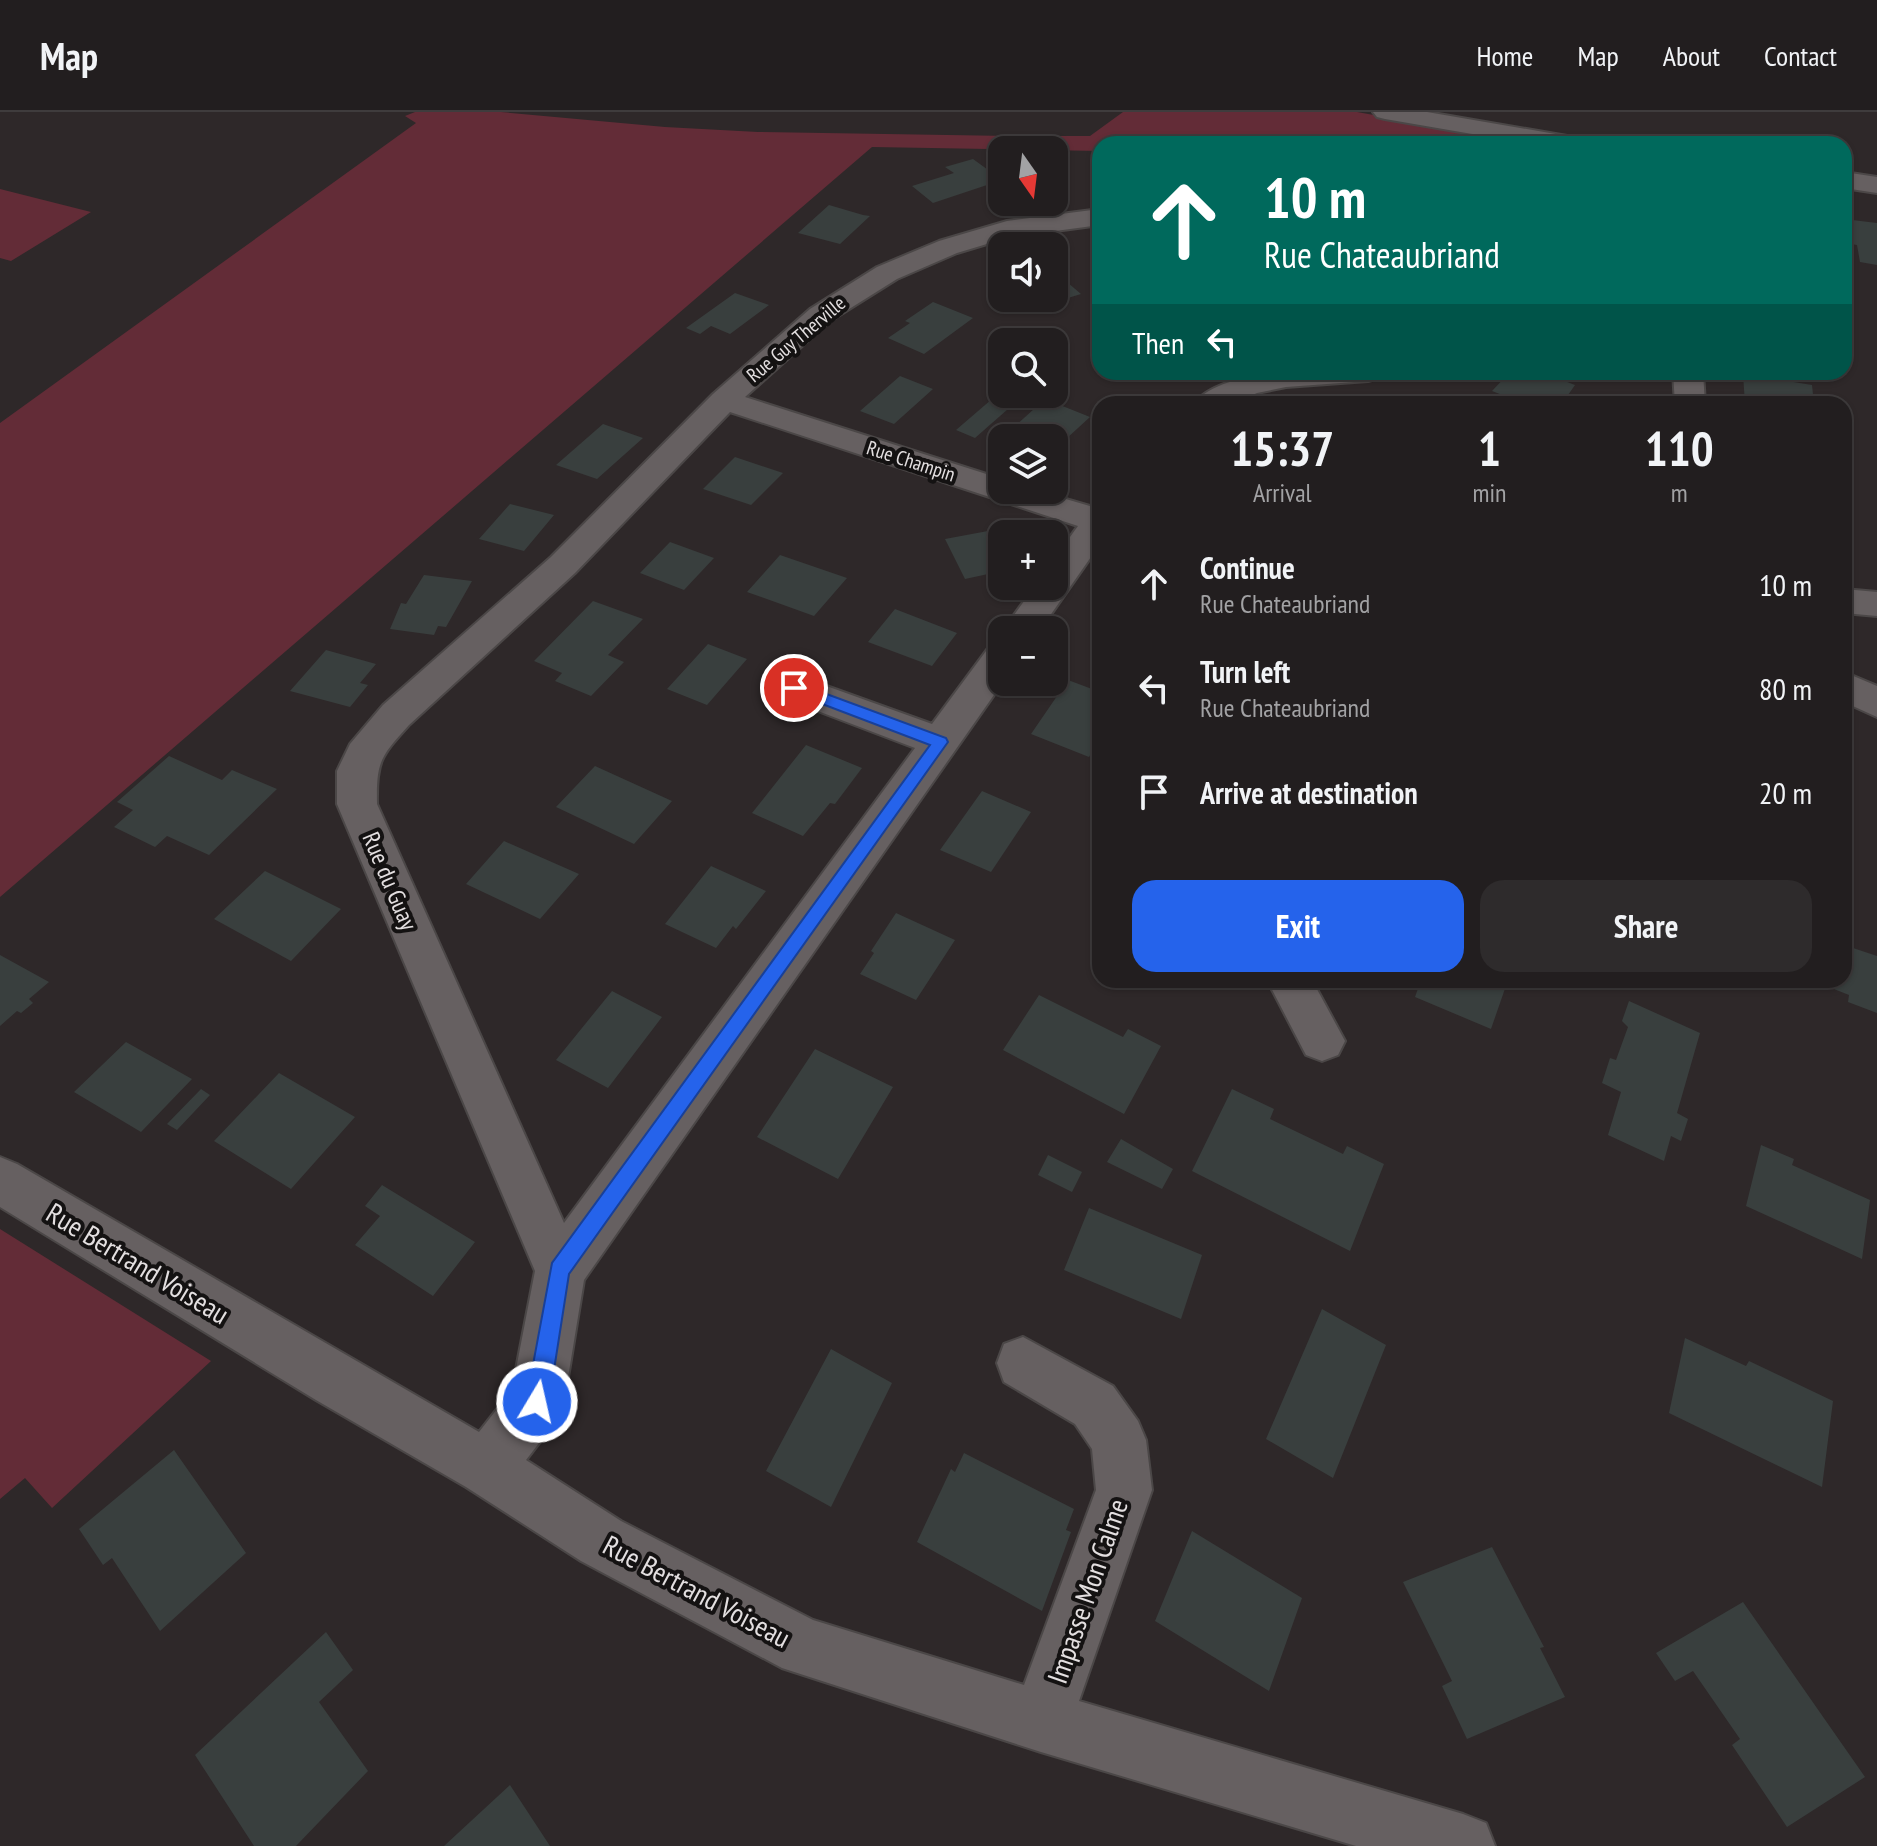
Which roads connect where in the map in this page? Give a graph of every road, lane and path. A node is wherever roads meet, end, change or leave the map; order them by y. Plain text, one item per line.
1 (1385, 112) edge
2 (1526, 136) edge
3 (1852, 181) edge
4 (1877, 185) edge
5 (1092, 218) edge
6 (1270, 380) edge
7 (1228, 396) edge
8 (724, 400) junction
9 (1092, 519) edge
10 (1092, 531) edge
11 (1068, 564) edge
12 (1852, 602) edge
13 (1877, 604) edge
14 (988, 675) edge
15 (794, 688) dead end
16 (1852, 689) edge
17 (1877, 703) edge
18 (940, 742) junction
19 (1293, 988) edge
20 (1322, 1041) dead end
21 (0, 1180) edge
22 (560, 1271) junction
23 (1023, 1363) dead end
24 (486, 1467) junction
25 (1041, 1721) junction
26 (1463, 1846) edge

1 - 2 street
3 - 4 street
5 - 8 street, Rue Guy Therville
6 - 7 street
8 - 9 street, Rue Champin
8 - 22 street, Rue du Guay
10 - 11 street
12 - 13 street
14 - 18 street
15 - 18 street
16 - 17 street
18 - 22 street
19 - 20 street
21 - 24 street, Rue Bertrand Voiseau
22 - 24 street
23 - 25 street, Impasse Mon Calme
24 - 25 street, Rue Bertrand Voiseau
25 - 26 street, Rue Bertrand Voiseau

